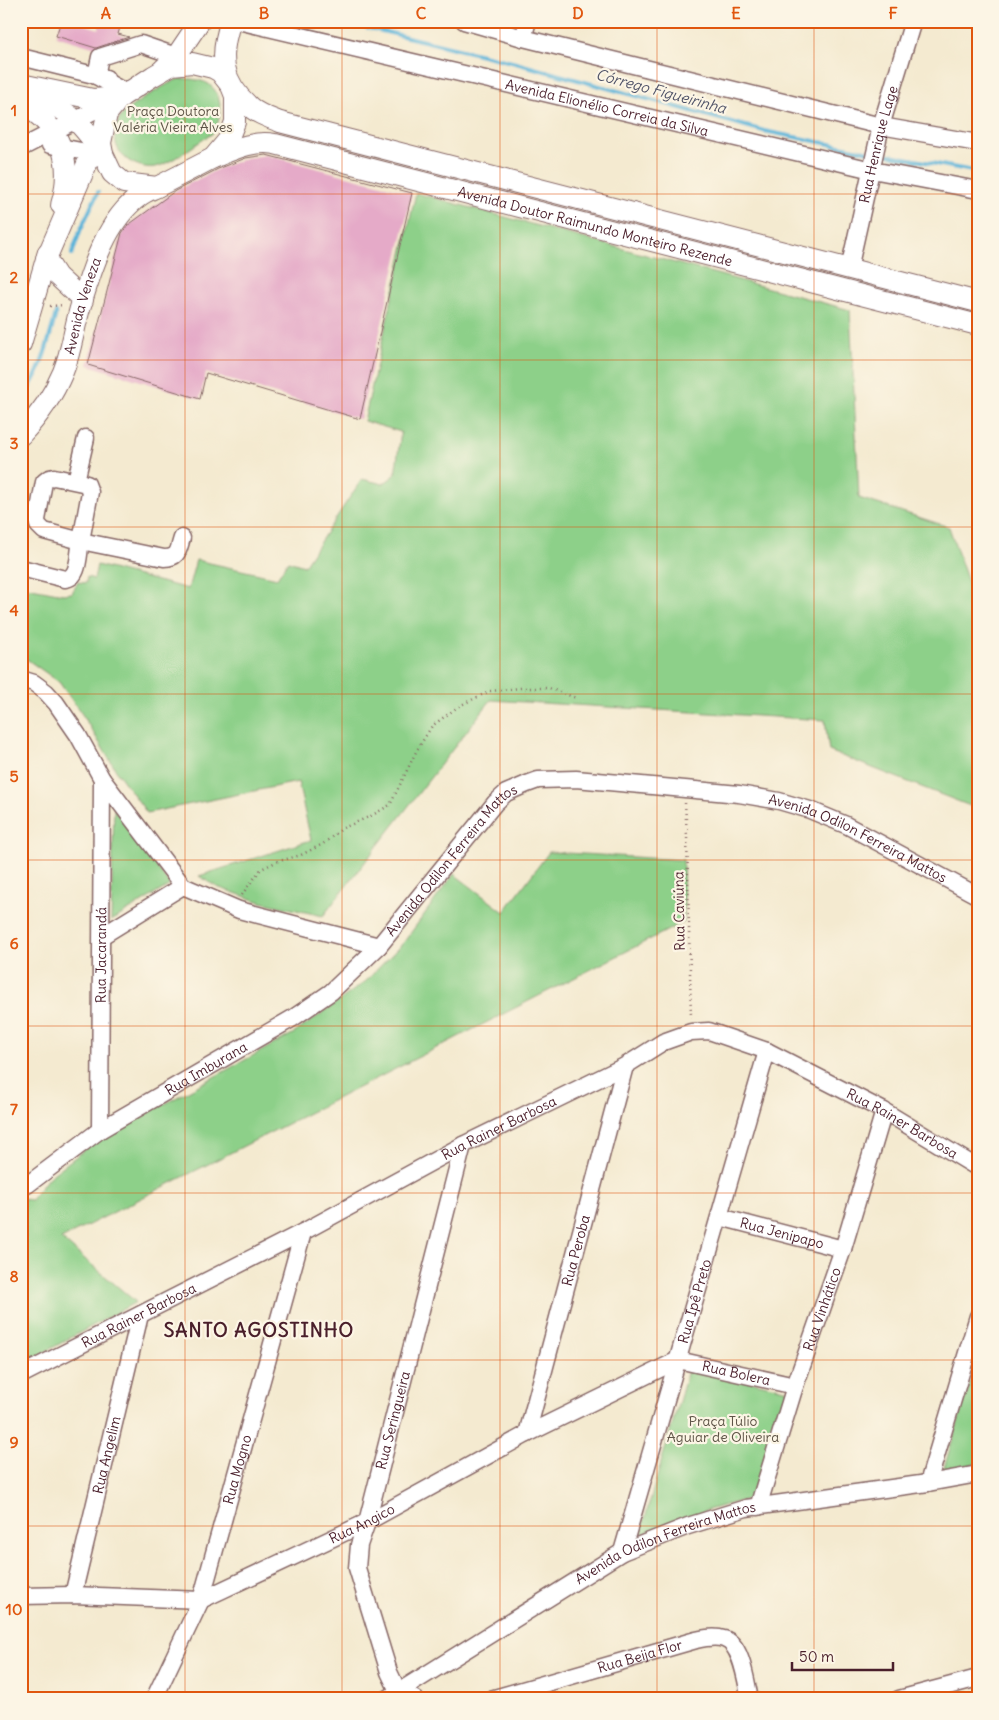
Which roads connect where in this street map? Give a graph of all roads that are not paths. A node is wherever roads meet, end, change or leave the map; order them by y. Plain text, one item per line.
1 (200, 21) edge
2 (231, 21) edge
3 (238, 21) edge
4 (464, 21) edge
5 (528, 21) edge
6 (913, 21) edge
7 (522, 38) junction
8 (176, 56) junction
9 (21, 57) edge
10 (96, 76) junction
11 (153, 76) junction
12 (21, 84) edge
13 (231, 86) junction
14 (121, 97) junction
15 (21, 98) edge
16 (21, 104) edge
17 (74, 120) junction
18 (881, 126) junction
19 (58, 139) junction
20 (978, 143) edge
21 (21, 149) edge
22 (99, 154) junction
23 (213, 158) junction
24 (872, 170) junction
25 (157, 187) junction
26 (978, 190) edge
27 (46, 259) junction
28 (849, 269) junction
29 (77, 302) junction
30 (978, 302) edge
31 (978, 326) edge
32 (21, 344) edge
33 (21, 435) edge
34 (86, 438) dead end
35 (76, 481) junction
36 (182, 538) dead end
37 (81, 540) junction
38 (21, 568) edge
39 (21, 679) edge
40 (102, 779) junction
41 (184, 886) junction
42 (978, 896) edge
43 (102, 936) junction
44 (379, 946) junction
45 (767, 1050) junction
46 (625, 1066) junction
47 (884, 1111) junction
48 (100, 1130) junction
49 (463, 1145) junction
50 (978, 1168) edge
51 (27, 1185) dead end
52 (720, 1218) junction
53 (303, 1232) junction
54 (843, 1249) junction
55 (140, 1315) junction
56 (978, 1316) edge
57 (678, 1360) junction
58 (21, 1376) edge
59 (795, 1386) junction
60 (527, 1434) junction
61 (978, 1474) edge
62 (928, 1483) junction
63 (758, 1507) junction
64 (367, 1522) junction
65 (622, 1552) junction
66 (73, 1595) junction
67 (21, 1596) edge
68 (201, 1600) junction
69 (978, 1678) edge
70 (393, 1695) edge
71 (154, 1699) edge
72 (415, 1699) edge
73 (491, 1699) edge
74 (750, 1699) edge
75 (899, 1699) edge

1 - 8 main road
2 - 13 main road
3 - 24 street, Avenida Elionélio Correia da Silva
4 - 7 street
5 - 7 street
6 - 18 street, Rua Henrique Lage
7 - 18 street
8 - 10 street
8 - 11 main road
9 - 10 street
10 - 11 street
10 - 14 street
11 - 13 main road
11 - 14 main road
12 - 14 main road
13 - 23 main road
13 - 28 main road, Avenida Doutor Raimundo Monteiro Rezende
14 - 17 street
14 - 22 main road
15 - 17 main road
16 - 19 main road
17 - 19 street
17 - 22 main road
18 - 20 street
18 - 24 street, Rua Henrique Lage
19 - 21 street
19 - 22 street
19 - 27 main road
22 - 25 main road
22 - 27 main road
23 - 25 main road
23 - 31 main road, Avenida Doutor Raimundo Monteiro Rezende
24 - 26 street, Avenida Elionélio Correia da Silva
24 - 28 street, Rua Henrique Lage
25 - 29 main road, Avenida Veneza
27 - 29 main road
27 - 32 main road
28 - 30 main road, Avenida Doutor Raimundo Monteiro Rezende
29 - 33 main road, Avenida Veneza
34 - 35 street
35 - 37 street
35 - 37 street
36 - 37 street
37 - 38 street
39 - 40 street, Avenida Odilon Ferreira Mattos
40 - 41 street, Avenida Odilon Ferreira Mattos
40 - 43 street, Rua Jacarandá
41 - 43 street
41 - 44 street, Avenida Odilon Ferreira Mattos
42 - 44 street, Avenida Odilon Ferreira Mattos
43 - 48 street, Rua Jacarandá
44 - 48 street, Rua Imburana
45 - 46 street, Rua Rainer Barbosa
45 - 47 street, Rua Rainer Barbosa
45 - 52 street, Rua Ipê Preto
46 - 49 street, Rua Rainer Barbosa
46 - 60 street, Rua Peroba
47 - 50 street, Rua Rainer Barbosa
47 - 54 street, Rua Vinhático
48 - 51 street, Rua Imburana
49 - 53 street, Rua Rainer Barbosa
49 - 64 street, Rua Seringueira
52 - 54 street, Rua Jenipapo
52 - 57 street, Rua Ipê Preto
53 - 55 street, Rua Rainer Barbosa
53 - 68 street, Rua Mogno
54 - 59 street, Rua Vinhático
55 - 58 street, Rua Rainer Barbosa
55 - 66 street, Rua Angelim
56 - 62 street
57 - 59 street, Rua Bolera
57 - 60 street, Rua Angico
57 - 65 street, Rua Ipê Preto
59 - 63 street, Rua Vinhático
60 - 64 street, Rua Angico
61 - 62 street, Avenida Odilon Ferreira Mattos
62 - 63 street, Avenida Odilon Ferreira Mattos
63 - 65 street, Avenida Odilon Ferreira Mattos
64 - 68 street, Rua Angico
64 - 70 street, Rua Seringueira
65 - 70 street, Avenida Odilon Ferreira Mattos
66 - 67 street, Rua Angico
66 - 68 street, Rua Angico
68 - 71 street, Rua Mogno
69 - 75 street
70 - 72 street
73 - 74 street, Rua Beija Flor

